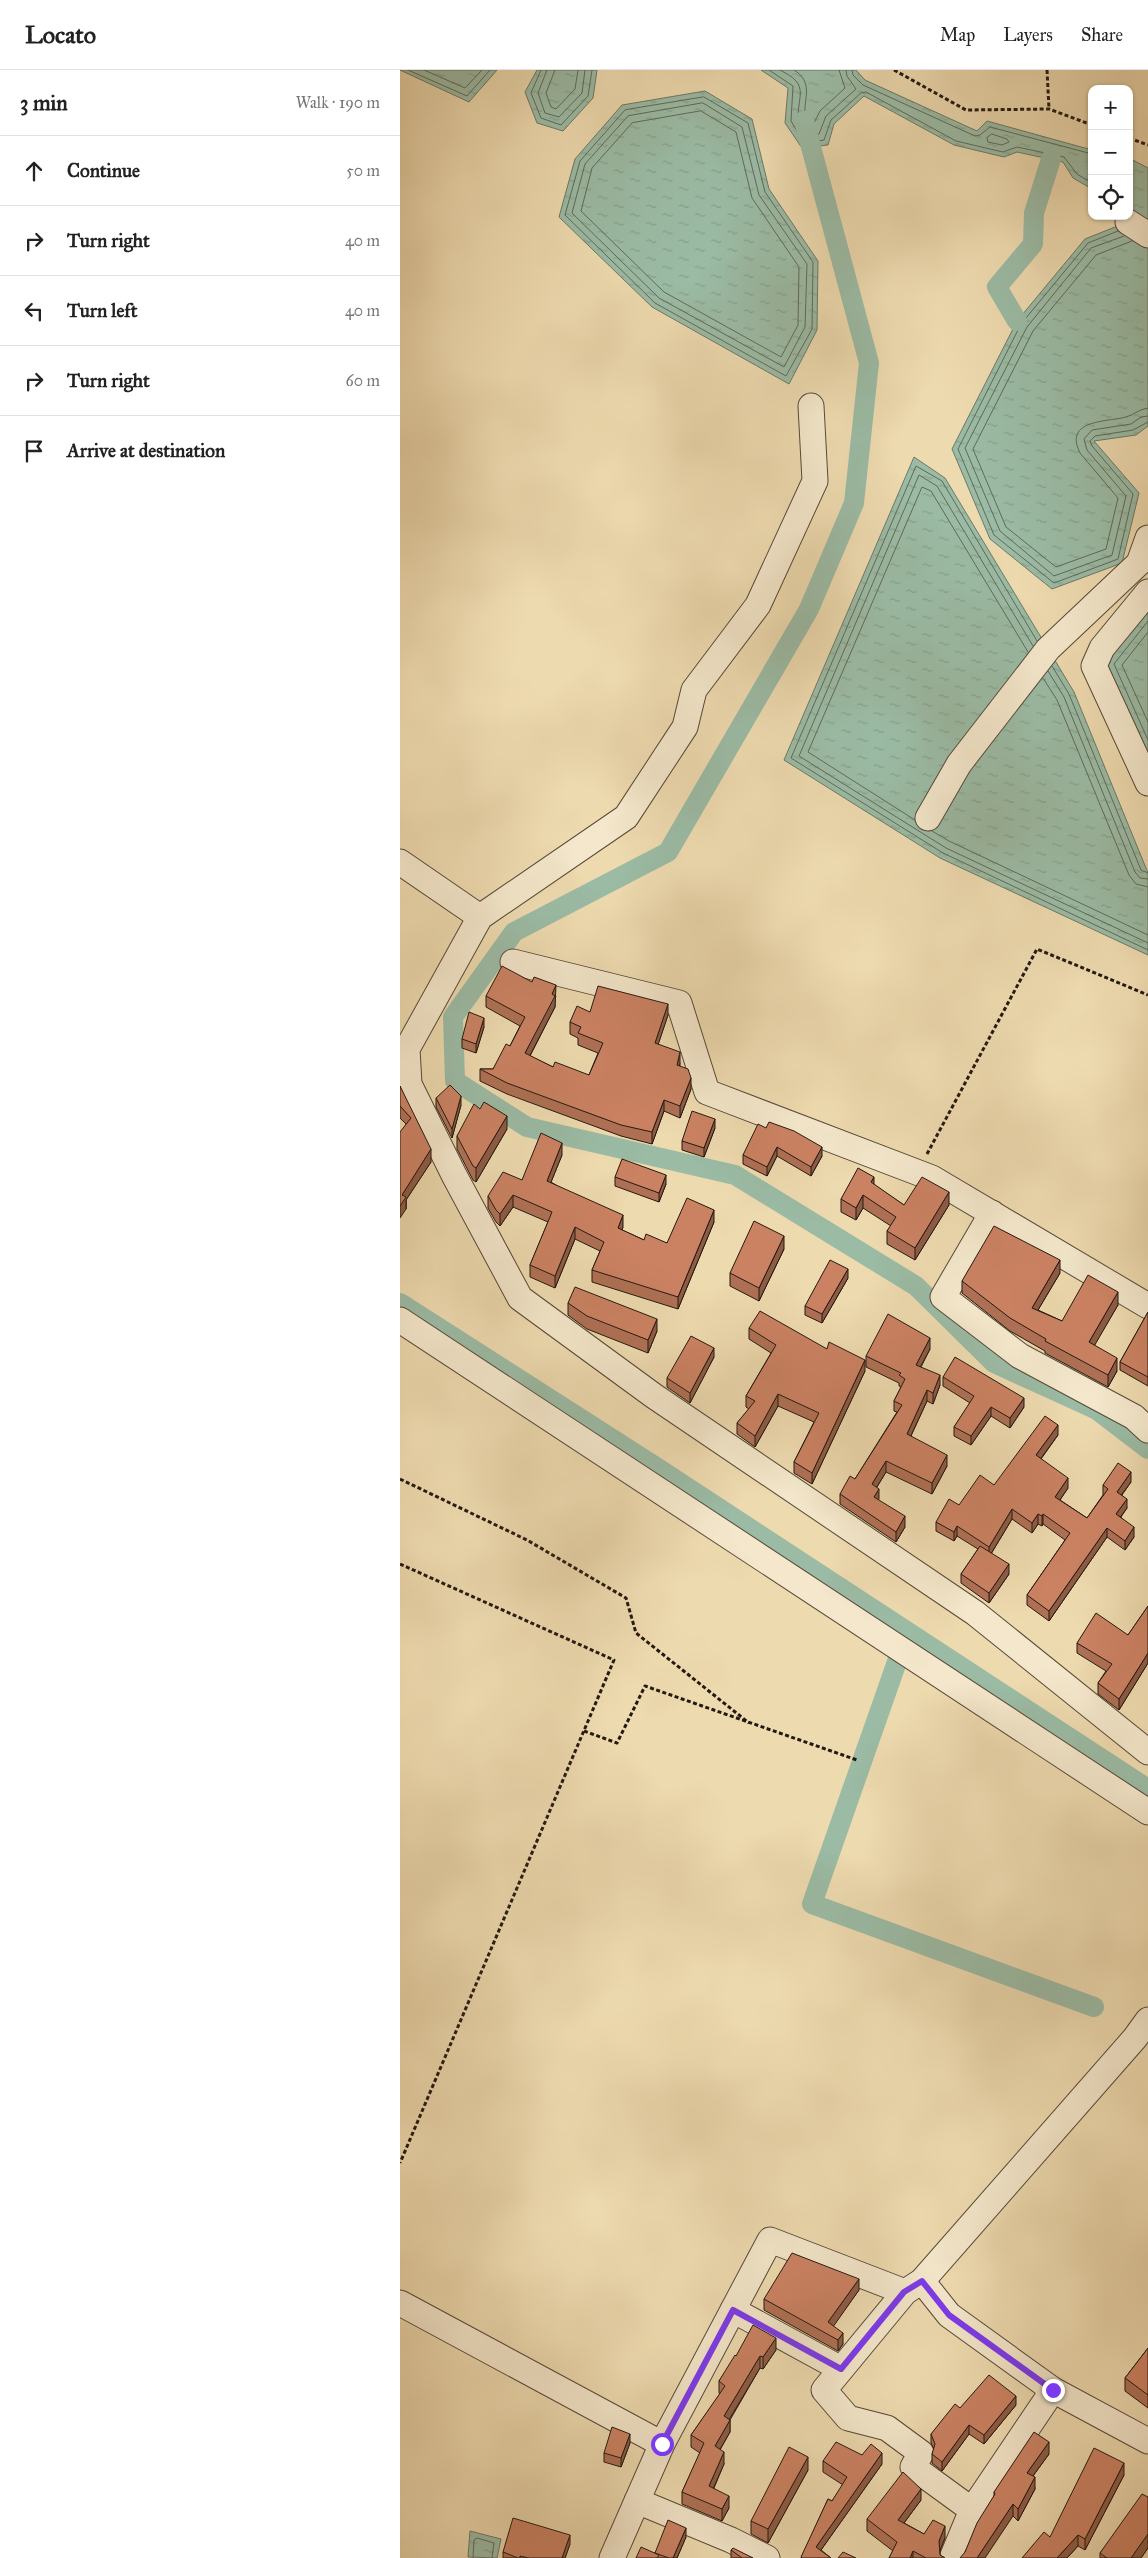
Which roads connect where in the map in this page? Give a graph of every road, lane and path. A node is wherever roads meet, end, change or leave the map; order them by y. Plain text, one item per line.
1 (894, 70) edge
2 (1047, 70) edge
3 (1049, 109) junction
4 (1088, 124) edge
5 (1133, 139) edge
6 (1148, 145) edge
7 (810, 406) dead end
8 (1148, 538) edge
9 (1148, 592) edge
10 (1148, 783) edge
11 (928, 818) dead end
12 (400, 862) edge
13 (480, 917) junction
14 (513, 962) dead end
15 (1148, 995) edge
16 (917, 1172) junction
17 (992, 1213) junction
18 (1148, 1306) edge
19 (400, 1320) edge
20 (1148, 1430) edge
21 (400, 1479) edge
22 (400, 1564) edge
23 (749, 1723) junction
24 (584, 1731) junction
25 (1148, 1752) edge
26 (857, 1760) dead end
27 (1148, 1812) edge
28 (1148, 2020) edge
29 (400, 2163) edge
30 (913, 2286) junction
31 (400, 2303) edge
32 (733, 2310) junction
33 (841, 2369) junction
34 (1053, 2390) junction
35 (1148, 2441) edge
36 (662, 2444) junction
37 (637, 2501) junction
38 (972, 2510) junction
39 (612, 2558) edge
40 (767, 2558) edge
41 (952, 2558) edge

1 - 3 path
2 - 3 path
3 - 4 path
5 - 6 path
7 - 13 street
8 - 11 street
9 - 10 street
12 - 13 street
13 - 25 street
14 - 16 street
15 - 16 path
16 - 17 street
17 - 18 street
17 - 20 street
19 - 27 street
21 - 23 path
22 - 24 path
23 - 24 path
23 - 26 path
24 - 29 path
28 - 30 street
30 - 32 street
30 - 33 street
30 - 34 street
31 - 36 street
32 - 33 street
32 - 36 street
33 - 38 street
34 - 35 street
34 - 38 street
36 - 37 street
37 - 39 street
37 - 40 street
38 - 41 street

